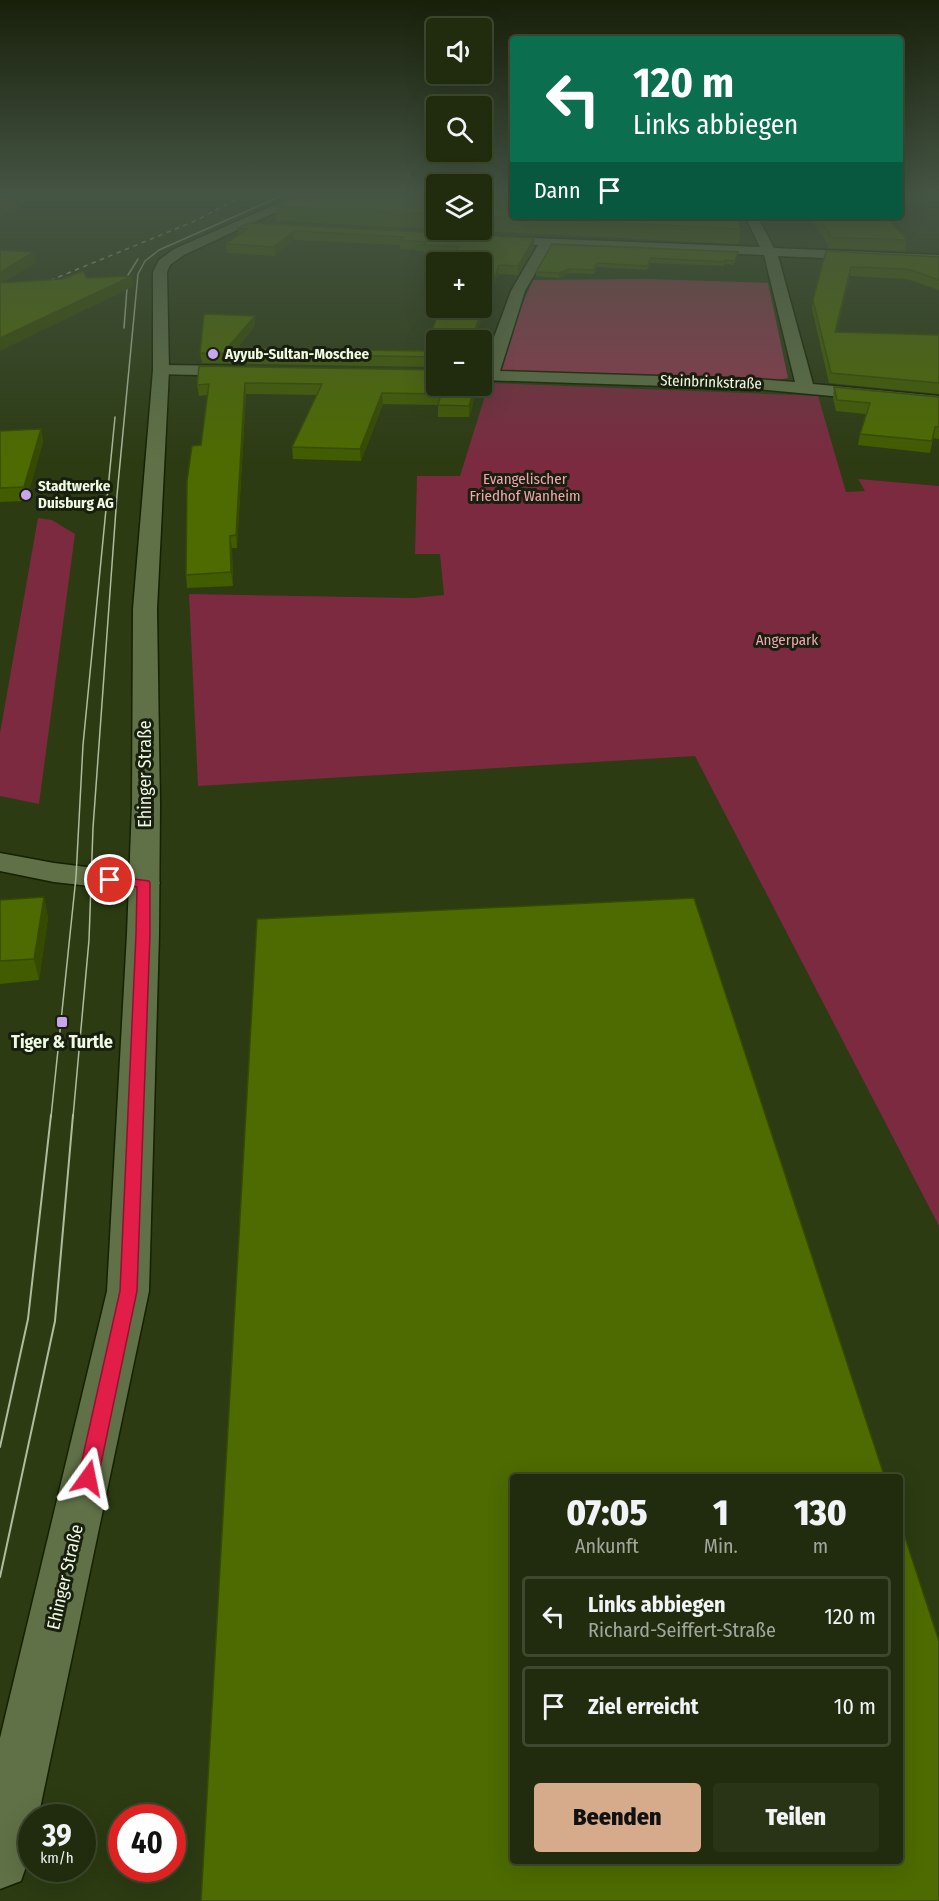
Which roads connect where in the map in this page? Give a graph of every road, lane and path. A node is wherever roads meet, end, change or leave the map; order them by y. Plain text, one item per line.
1 (160, 285) edge
2 (522, 285) edge
3 (778, 285) edge
4 (492, 359) edge
5 (161, 370) junction
6 (257, 371) edge
7 (492, 375) edge
8 (805, 388) junction
9 (939, 401) edge
10 (0, 862) edge
11 (144, 883) junction
12 (0, 1860) edge

1 - 5 street, Ehinger Straße
2 - 4 street
3 - 8 street
5 - 6 street
5 - 11 street, Ehinger Straße
7 - 8 street, Steinbrinkstraße
8 - 9 street, Steinbrinkstraße
10 - 11 street
11 - 12 street, Ehinger Straße

